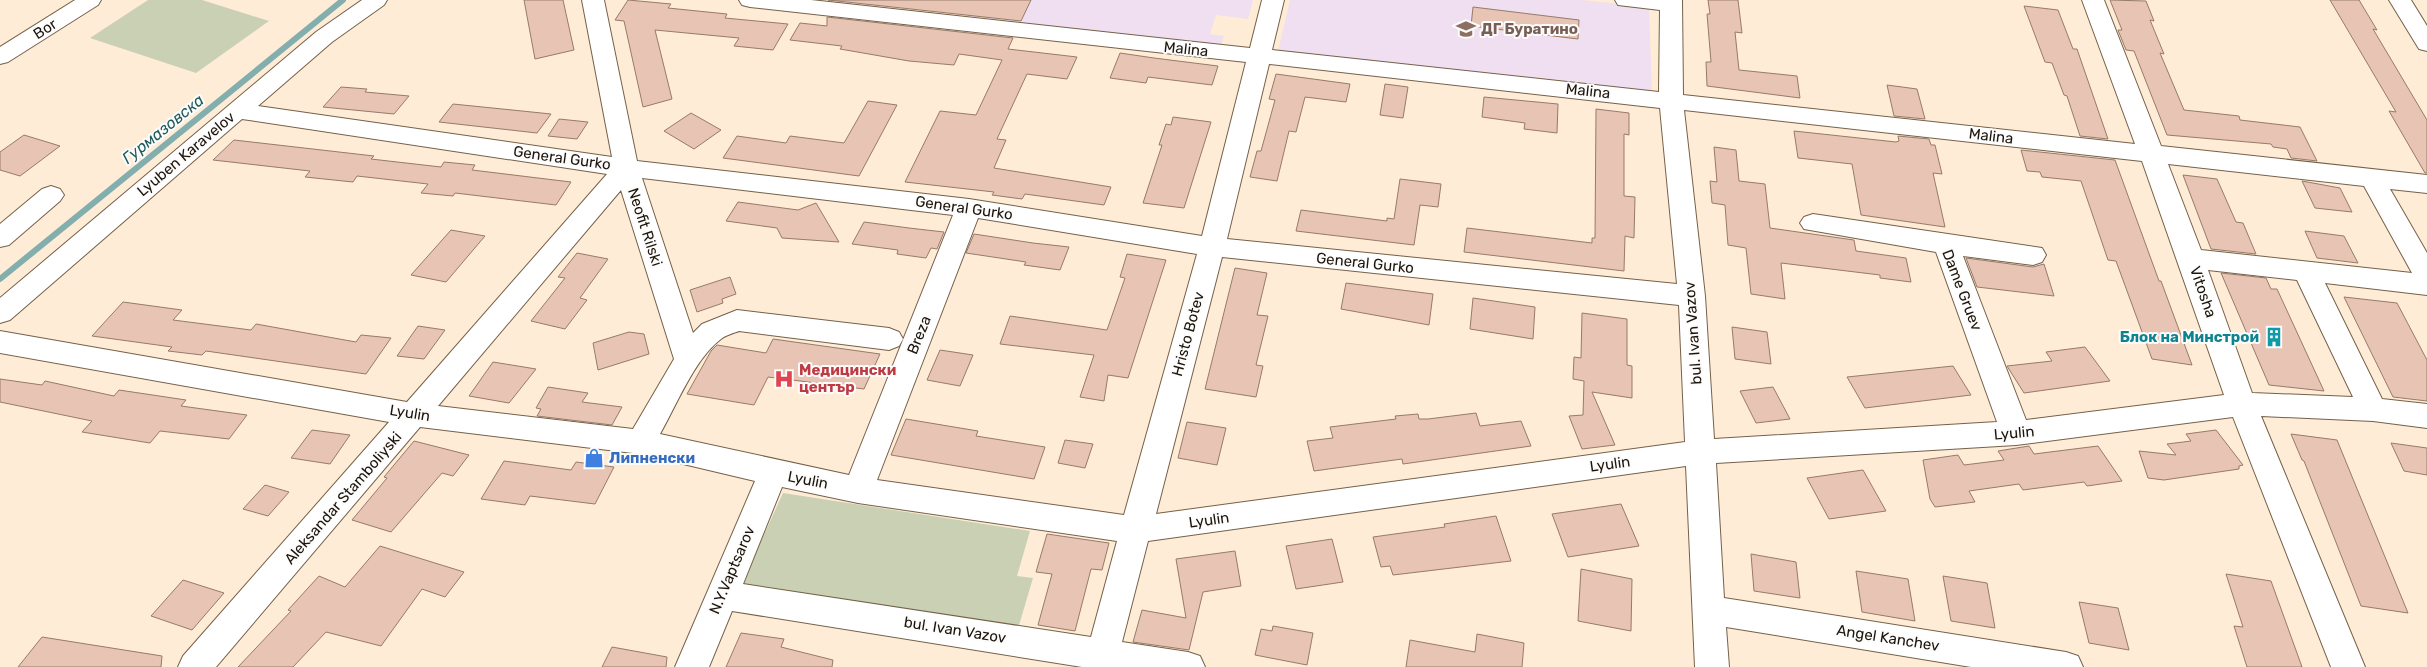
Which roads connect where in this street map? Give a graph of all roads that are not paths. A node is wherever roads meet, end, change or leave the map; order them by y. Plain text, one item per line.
1 (376, 0) edge
2 (593, 0) edge
3 (750, 0) edge
4 (1272, 0) edge
5 (1626, 0) edge
6 (2093, 0) edge
7 (2400, 0) edge
8 (83, 1) edge
9 (1671, 3) edge
10 (2427, 44) edge
11 (1258, 57) junction
12 (0, 58) edge
13 (1671, 100) junction
14 (238, 111) junction
15 (2151, 154) junction
16 (626, 168) junction
17 (2372, 178) junction
18 (2427, 184) edge
19 (51, 195) dead end
20 (969, 208) junction
21 (1813, 223) dead end
22 (0, 238) edge
23 (1946, 244) junction
24 (1212, 247) junction
25 (2033, 255) dead end
26 (2191, 258) junction
27 (2306, 271) junction
28 (2427, 277) edge
29 (2427, 285) edge
30 (1692, 296) junction
31 (0, 313) edge
32 (889, 339) dead end
33 (0, 342) edge
34 (688, 359) junction
35 (2242, 404) junction
36 (2372, 409) junction
37 (415, 415) junction
38 (2427, 416) edge
39 (2016, 434) junction
40 (641, 442) junction
41 (1701, 452) junction
42 (773, 473) junction
43 (858, 490) junction
44 (1134, 530) junction
45 (721, 595) junction
46 (1710, 610) junction
47 (1100, 660) edge
48 (195, 667) edge
49 (692, 667) edge
50 (1188, 667) edge
51 (1712, 667) edge
52 (2066, 667) edge
53 (2348, 667) edge

1 - 14 street, Lyuben Karavelov
2 - 16 street, Neofit Rilski
3 - 11 street, Malina
4 - 11 street, Hristo Botev
5 - 9 street
6 - 15 street, Vitosha
7 - 10 street
8 - 12 street, Bor
9 - 13 street, bul. Ivan Vazov
11 - 13 street, Malina
11 - 24 street, Hristo Botev
13 - 15 street, Malina
13 - 30 street, bul. Ivan Vazov
14 - 16 street, General Gurko
14 - 31 street, Lyuben Karavelov
15 - 17 street, Malina
15 - 26 street, Vitosha
16 - 20 street, General Gurko
16 - 34 street, Neofit Rilski
16 - 37 street, Aleksandar Stamboliyski
17 - 18 street, Malina
17 - 28 street
19 - 22 street
20 - 24 street, General Gurko
20 - 43 street, Breza
21 - 23 street, Dame Gruev
23 - 25 street
23 - 39 street, Dame Gruev
24 - 30 street, General Gurko
24 - 44 street, Hristo Botev
26 - 27 street
26 - 35 street, Vitosha
27 - 29 street
27 - 36 street
30 - 41 street, bul. Ivan Vazov
32 - 34 street
33 - 37 street, Lyulin
34 - 40 street
35 - 36 street, Lyulin
35 - 39 street, Lyulin
35 - 53 street, Vitosha
36 - 38 street, Lyulin
37 - 40 street, Lyulin
37 - 48 street, Aleksandar Stamboliyski
39 - 41 street, Lyulin
40 - 42 street, Lyulin
41 - 44 street, Lyulin
41 - 46 street, bul. Ivan Vazov
42 - 43 street, Lyulin
42 - 45 street, N.Y.Vaptsarov
43 - 44 street, Lyulin
44 - 47 street, Hristo Botev
45 - 47 street, bul. Ivan Vazov
45 - 49 street, N.Y.Vaptsarov
46 - 51 street, bul. Ivan Vazov
46 - 52 street, Angel Kanchev
47 - 50 street, bul. Ivan Vazov

